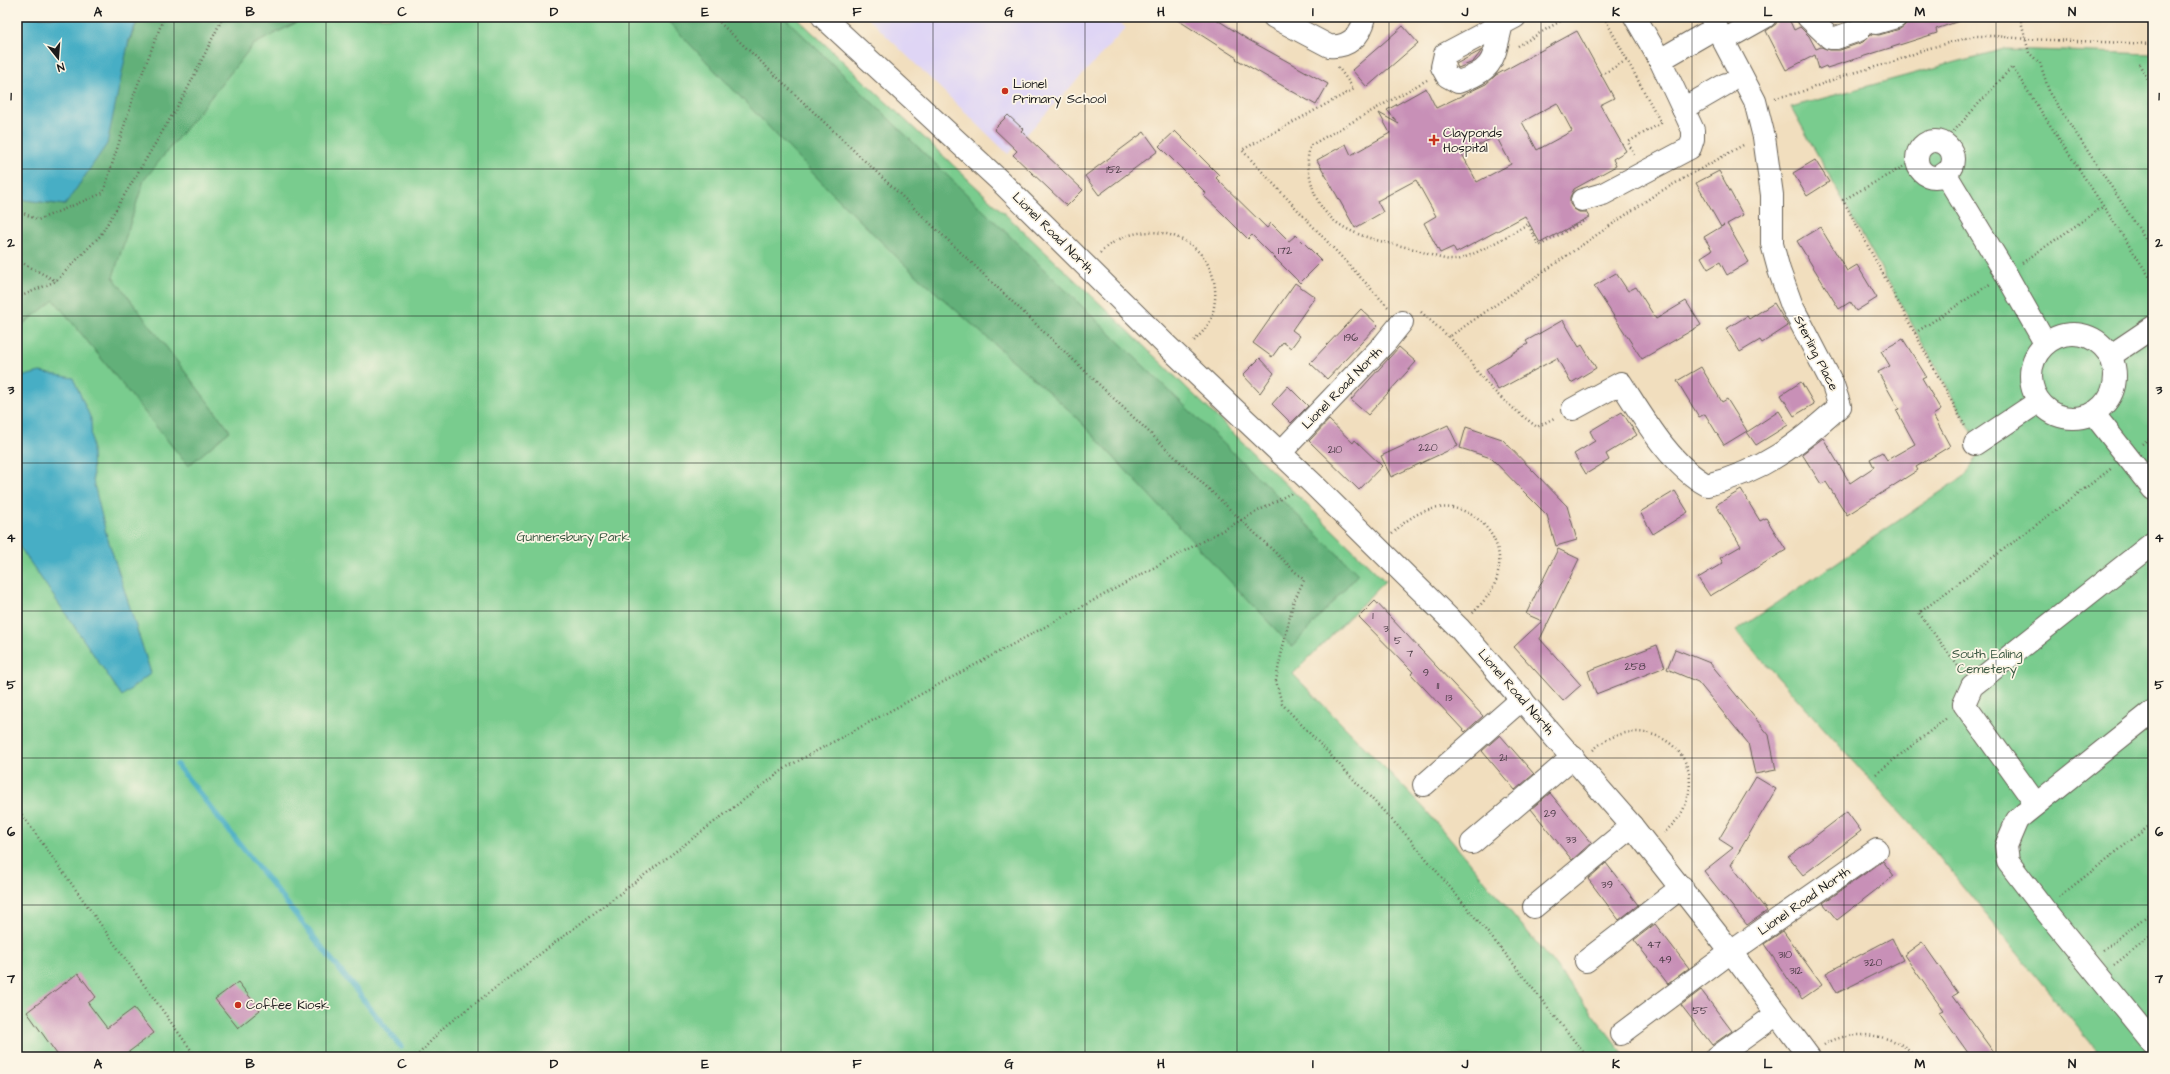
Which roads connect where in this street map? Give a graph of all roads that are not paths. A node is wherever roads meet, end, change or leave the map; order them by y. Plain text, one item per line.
1 (823, 17) edge
2 (1274, 17) edge
3 (1365, 17) edge
4 (1635, 17) edge
5 (1764, 17) edge
6 (1808, 17) edge
7 (1877, 23) edge
8 (1713, 30) edge
9 (1660, 60) junction
10 (1726, 84) dead end
11 (1683, 110) junction
12 (1945, 173) junction
13 (1582, 200) road end
14 (1402, 322) road end
15 (2153, 327) edge
16 (2045, 343) junction
17 (2110, 356) junction
18 (2038, 402) junction
19 (1573, 409) road end
20 (2093, 413) junction
21 (1975, 444) road end
22 (1280, 453) junction
23 (2153, 489) edge
24 (2153, 543) edge
25 (1522, 699) junction
26 (2153, 711) edge
27 (1576, 760) junction
28 (1424, 785) dead end
29 (2036, 804) junction
30 (1632, 826) junction
31 (1472, 843) dead end
32 (1876, 850) dead end
33 (1682, 887) junction
34 (1534, 907) dead end
35 (1731, 952) junction
36 (1586, 961) dead end
37 (1777, 1014) junction
38 (1621, 1034) dead end
39 (2153, 1043) edge
40 (1815, 1052) edge
41 (1717, 1057) edge

1 - 22 street, Lionel Road North
2 - 3 street
4 - 9 street
5 - 8 street
6 - 7 street
8 - 9 street
8 - 19 street, Sterling Place
9 - 11 street
10 - 11 street
11 - 13 street
12 - 12 street
12 - 16 street
14 - 22 street, Lionel Road North
15 - 17 street
16 - 17 street
16 - 18 street
17 - 20 street
18 - 20 street
18 - 21 street
20 - 23 street
22 - 25 street, Lionel Road North
24 - 29 street
25 - 27 street, Lionel Road North
25 - 28 street
26 - 29 street
27 - 30 street, Lionel Road North
27 - 31 street
29 - 39 street
30 - 33 street, Lionel Road North
30 - 34 street
32 - 35 street, Lionel Road North
33 - 35 street, Lionel Road North
33 - 36 street
35 - 37 street, Lionel Road North
35 - 38 street
37 - 40 street, Lionel Road North
37 - 41 street

